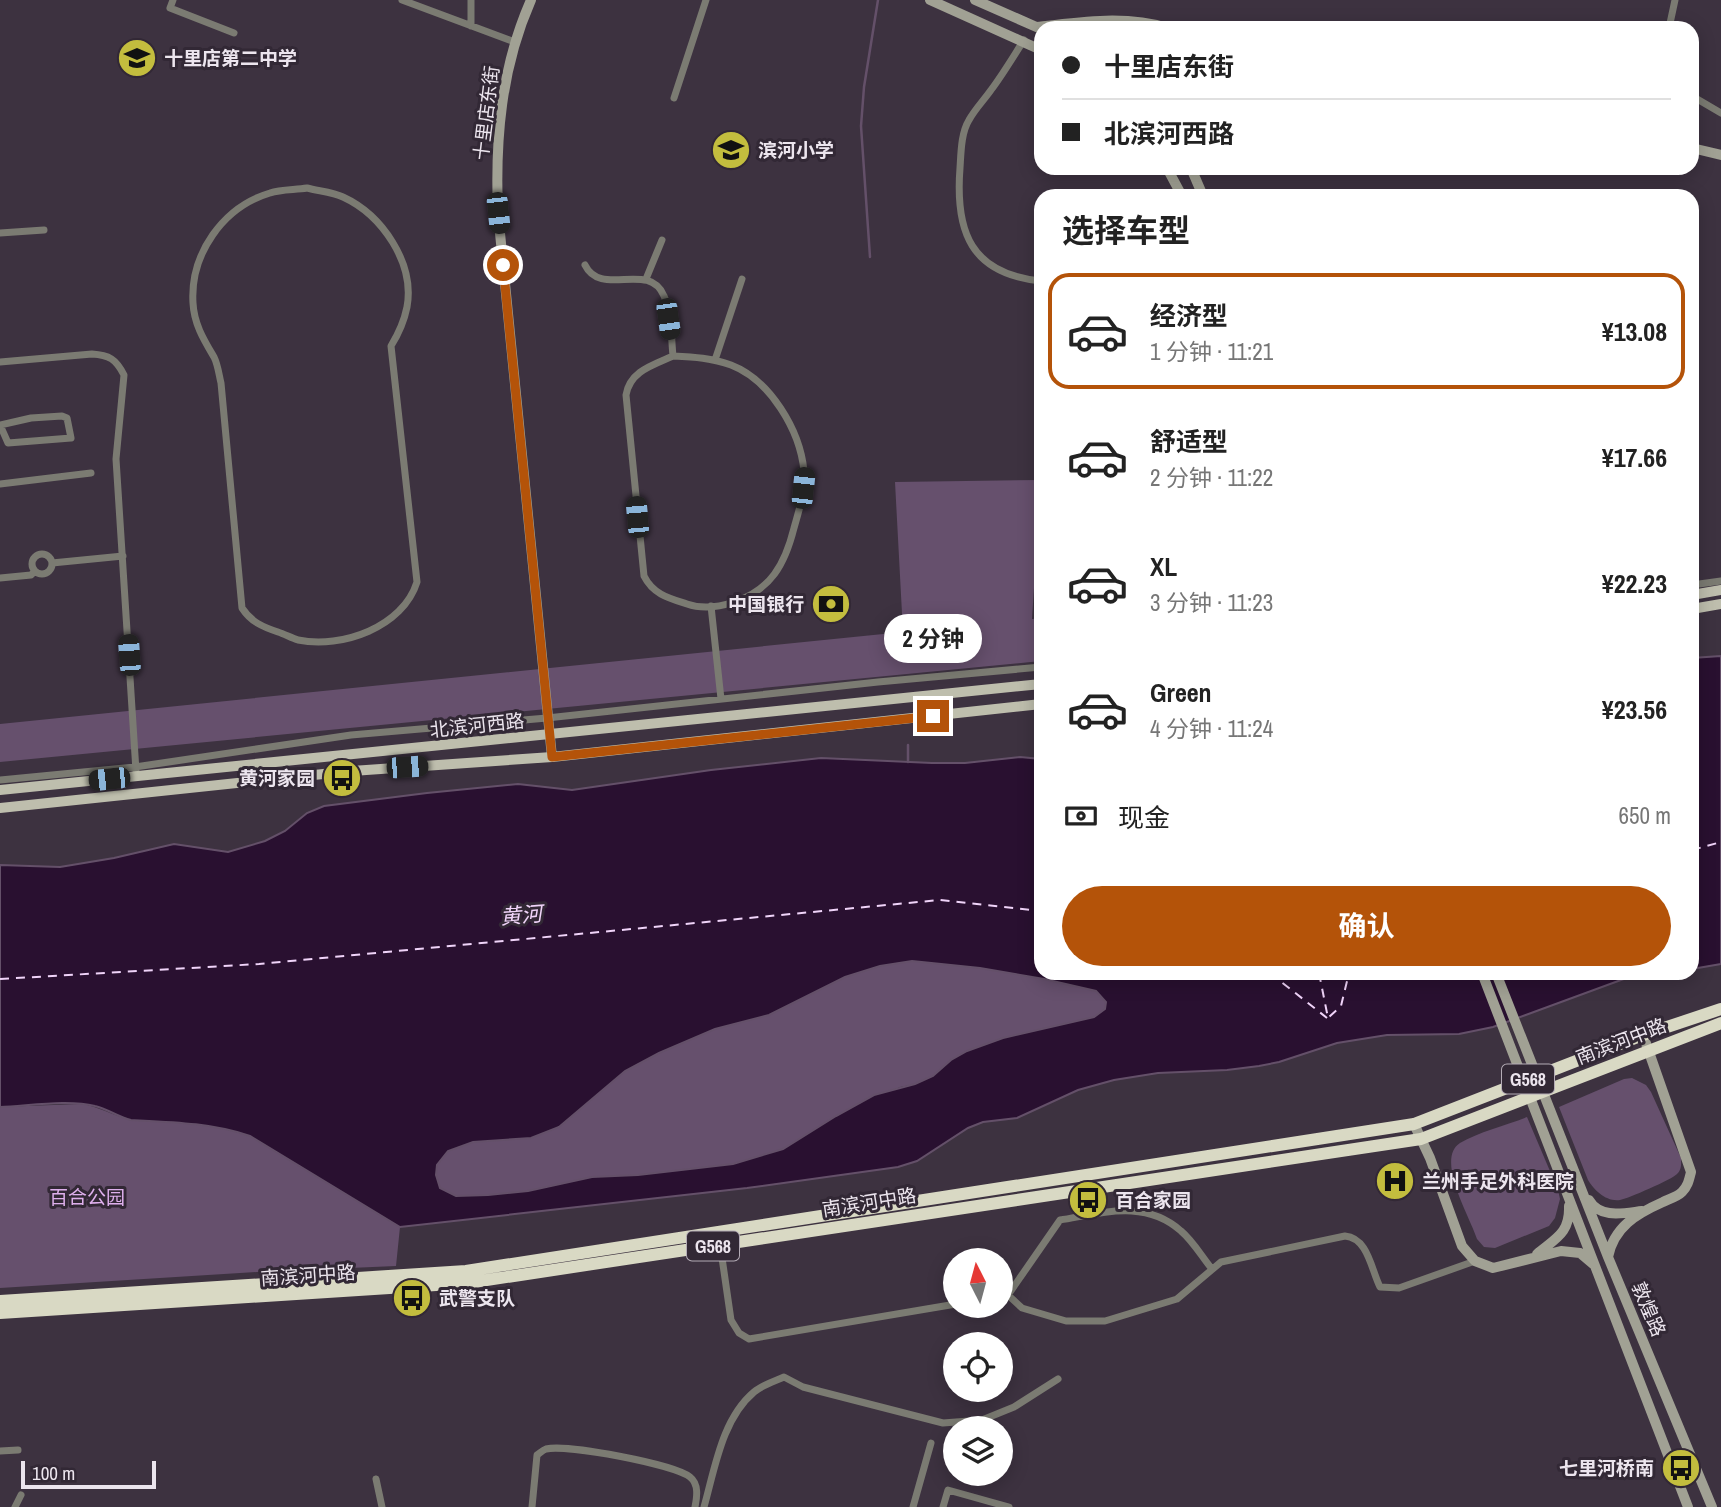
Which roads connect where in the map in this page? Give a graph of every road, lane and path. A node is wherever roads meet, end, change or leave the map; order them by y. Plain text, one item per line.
1 (173, 0) edge
2 (402, 0) edge
3 (471, 0) edge
4 (531, 0) edge
5 (706, 0) edge
6 (930, 0) edge
7 (975, 0) edge
8 (1675, 0) edge
9 (1670, 21) edge
10 (471, 26) junction
11 (1034, 26) edge
12 (234, 33) dead end
13 (1024, 40) junction
14 (515, 42) junction
15 (1034, 46) edge
16 (674, 99) dead end
17 (1699, 100) edge
18 (1721, 113) edge
19 (1699, 150) edge
20 (1721, 155) edge
21 (44, 230) dead end
22 (0, 233) edge
23 (662, 240) dead end
24 (585, 265) dead end
25 (646, 279) junction
26 (742, 279) dead end
27 (1034, 280) edge
28 (673, 356) junction
29 (715, 360) junction
30 (0, 362) edge
31 (71, 438) joint
32 (91, 473) dead end
33 (0, 484) edge
34 (122, 556) junction
35 (52, 563) junction
36 (35, 571) junction
37 (0, 578) edge
38 (1721, 580) edge
39 (1699, 584) edge
40 (240, 589) joint
41 (1721, 590) edge
42 (1699, 594) edge
43 (1721, 604) edge
44 (711, 606) junction
45 (1699, 608) edge
46 (1034, 668) edge
47 (1034, 685) edge
48 (721, 699) junction
49 (1034, 705) edge
50 (547, 718) junction
51 (549, 735) junction
52 (552, 757) junction
53 (136, 772) junction
54 (0, 780) edge
55 (0, 790) edge
56 (0, 808) edge
57 (1485, 980) edge
58 (1499, 980) edge
59 (1721, 1009) edge
60 (1721, 1024) edge
61 (1643, 1035) junction
62 (1648, 1051) junction
63 (1414, 1124) junction
64 (1421, 1139) junction
65 (1581, 1185) junction
66 (1094, 1188) junction
67 (1568, 1198) junction
68 (1642, 1211) junction
69 (1097, 1214) junction
70 (720, 1244) junction
71 (1534, 1256) junction
72 (1608, 1257) junction
73 (1475, 1261) junction
74 (1593, 1264) junction
75 (1212, 1269) junction
76 (1013, 1285) edge
77 (0, 1301) edge
78 (1013, 1302) edge
79 (943, 1306) edge
80 (0, 1313) edge
81 (1058, 1379) dead end
82 (931, 1443) dead end
83 (18, 1450) dead end
84 (0, 1451) edge
85 (376, 1479) dead end
86 (21, 1495) dead end
87 (15, 1507) edge
88 (382, 1507) edge
89 (532, 1507) edge
90 (695, 1507) edge
91 (704, 1507) edge
92 (913, 1507) edge
93 (943, 1507) edge
94 (1009, 1507) edge
95 (1688, 1507) edge
96 (1712, 1507) edge

1 - 12 street
2 - 10 street
3 - 10 street
4 - 14 main road, 十里店东街
5 - 16 street
6 - 13 main road
7 - 11 main road
8 - 9 street
10 - 14 street
13 - 15 main road
13 - 27 street
14 - 50 main road, 十里店东街
17 - 18 street
19 - 20 main road
21 - 22 street
23 - 25 street
24 - 25 street
25 - 28 street
26 - 29 street
28 - 29 street
28 - 44 street
29 - 44 street
30 - 34 street
31 - 31 street
32 - 33 street
34 - 35 street
34 - 53 street
35 - 36 street
35 - 36 street
36 - 37 street
38 - 39 street
40 - 40 street
41 - 42 main road
43 - 45 main road
44 - 48 street
46 - 48 street
47 - 51 main road, 北滨河西路
48 - 50 street
49 - 52 main road, 北滨河西路
50 - 51 main road, 十里店东街
50 - 53 street
51 - 52 main road, 十里店东街
51 - 53 main road, 北滨河西路
52 - 56 main road, 北滨河西路
53 - 54 street
53 - 55 main road, 北滨河西路
57 - 67 main road, 敦煌路
58 - 65 main road, 敦煌路
59 - 61 highway, 南滨河中路 / G568
60 - 62 highway, 南滨河中路 / G568
61 - 62 main road
61 - 63 highway, 南滨河中路 / G568
62 - 64 highway, 南滨河中路 / G568
62 - 68 main road
63 - 64 main road
63 - 77 highway, 南滨河中路 / G568
64 - 66 highway, 南滨河中路 / G568
64 - 73 main road
65 - 68 main road
65 - 72 main road, 敦煌路
66 - 69 street
66 - 70 highway, 南滨河中路 / G568
67 - 71 main road
67 - 74 main road, 敦煌路
68 - 72 main road
69 - 75 street
69 - 76 street
70 - 79 street
70 - 80 highway, 南滨河中路 / G568
71 - 73 main road
71 - 74 main road
72 - 96 main road, 敦煌路
73 - 75 street
74 - 95 main road, 敦煌路
75 - 78 street
81 - 91 street
82 - 92 street
83 - 84 street
85 - 88 street
86 - 87 street
89 - 90 street
93 - 94 street

